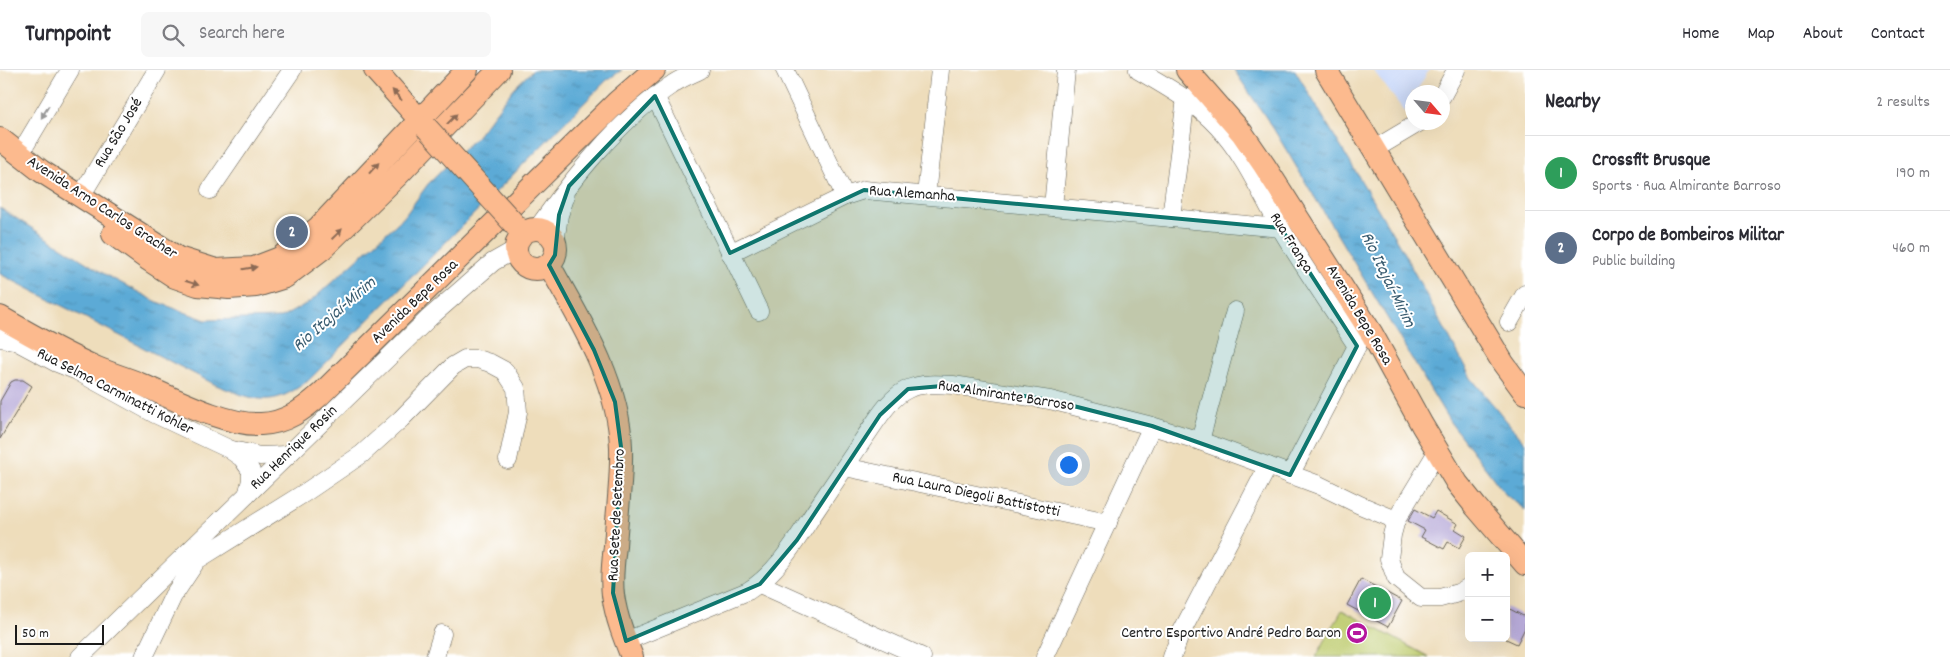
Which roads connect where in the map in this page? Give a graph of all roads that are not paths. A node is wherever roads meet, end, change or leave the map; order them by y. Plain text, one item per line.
1 (70, 70) edge
2 (157, 70) edge
3 (292, 70) edge
4 (375, 70) edge
5 (467, 70) edge
6 (499, 70) edge
7 (654, 70) edge
8 (700, 70) edge
9 (785, 70) edge
10 (940, 70) edge
11 (1066, 70) edge
12 (1138, 70) edge
13 (1187, 70) edge
14 (1326, 70) edge
15 (1456, 70) edge
16 (1448, 85) edge
17 (655, 96) junction
18 (1186, 98) junction
19 (423, 123) junction
20 (1407, 130) edge
21 (0, 139) edge
22 (1373, 150) junction
23 (20, 154) junction
24 (41, 171) junction
25 (569, 186) junction
26 (210, 190) dead end
27 (926, 195) junction
28 (81, 196) junction
29 (845, 196) junction
30 (1053, 207) junction
31 (1171, 218) junction
32 (1281, 228) junction
33 (523, 235) junction
34 (555, 243) junction
35 (730, 253) junction
36 (549, 265) junction
37 (1525, 294) edge
38 (0, 305) edge
39 (759, 311) dead end
40 (1235, 311) dead end
41 (1509, 322) dead end
42 (4, 324) edge
43 (44, 330) junction
44 (78, 371) joint
45 (137, 382) junction
46 (1525, 393) edge
47 (1152, 426) junction
48 (1200, 441) junction
49 (229, 449) junction
50 (1437, 452) junction
51 (286, 455) junction
52 (508, 460) dead end
53 (1268, 466) junction
54 (845, 467) junction
55 (1290, 475) junction
56 (248, 492) junction
57 (1396, 520) junction
58 (1108, 522) junction
59 (193, 556) junction
60 (1514, 556) edge
61 (760, 584) junction
62 (1465, 589) edge
63 (442, 634) dead end
64 (629, 649) edge
65 (80, 657) edge
66 (144, 657) edge
67 (435, 657) edge
68 (922, 657) edge
69 (1045, 657) edge
70 (1172, 657) edge

1 -> 23 street
2 - 28 street, Rua São José
3 - 26 street
19 -> 4 main road
5 - 19 main road, Avenida Arno Carlos Gracher
24 -> 6 main road
7 - 45 main road, Avenida Bepe Rosa
8 - 17 street
9 - 29 street
10 - 27 street
11 - 30 street
12 - 18 street, Rua França
13 - 50 main road, Avenida Bepe Rosa
14 - 22 main road
15 - 16 street
17 - 25 street
17 - 35 street
18 - 31 street
18 - 32 street, Rua França
28 -> 19 main road, Avenida Arno Carlos Gracher
19 - 33 main road, bridge
20 - 22 street
21 - 23 main road, Avenida Arno Carlos Gracher
22 - 46 main road
23 - 24 main road, Avenida Arno Carlos Gracher
24 - 28 main road, Avenida Arno Carlos Gracher
25 - 33 street
25 - 34 street
27 - 29 street, Rua Alemanha
27 - 30 street, Rua Alemanha
29 - 35 street, Rua Alemanha
30 - 31 street, Rua Alemanha
31 - 32 street, Rua Alemanha
32 - 55 street, Rua França
33 - 34 main road
33 - 36 main road
33 - 51 street, Rua Henrique Rosin
34 - 36 main road
35 - 39 street
36 - 64 main road, Rua Sete de Setembro
37 - 41 street
38 - 43 main road, Avenida Bepe Rosa
40 - 48 street
42 - 43 main road
42 - 44 main road
42 - 45 main road, Avenida Bepe Rosa
43 - 45 main road, Avenida Bepe Rosa
44 - 49 street, Rua Selma Carminatti Kohler
47 - 48 street, Rua Almirante Barroso
47 - 54 street, Rua Almirante Barroso
47 - 58 street
48 - 53 street, Rua Almirante Barroso
49 - 51 street, Rua Selma Carminatti Kohler
49 - 56 street, Rua Selma Carminatti Kohler
50 - 57 street
50 - 60 main road, Avenida Bepe Rosa
51 - 56 street, Rua Henrique Rosin
52 - 59 street
53 - 55 street, Rua Almirante Barroso
53 - 70 street
54 - 58 street, Rua Laura Diegoli Battistotti
54 - 61 street, Rua Almirante Barroso
55 - 57 street, Rua Almirante Barroso
56 - 59 street, Rua Henrique Rosin
57 - 62 street
58 - 69 street
59 - 65 street, Rua Henrique Rosin
59 - 66 street
61 - 64 street, Rua Almirante Barroso
61 - 68 street
63 - 67 street

